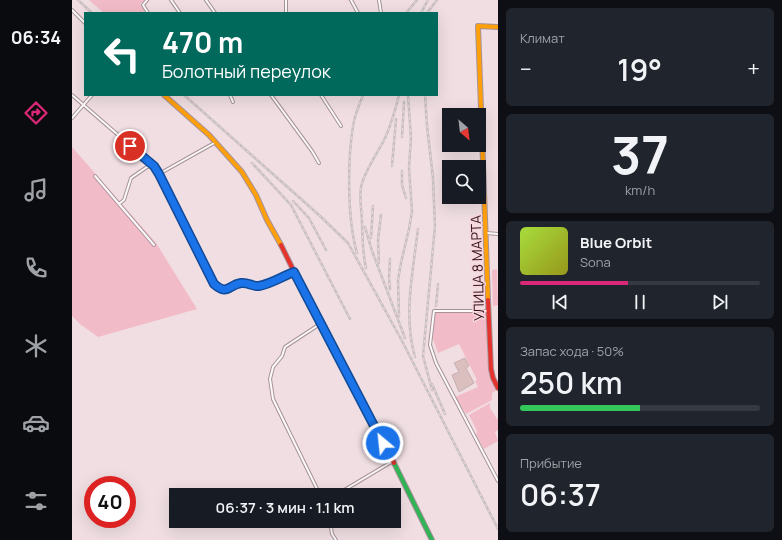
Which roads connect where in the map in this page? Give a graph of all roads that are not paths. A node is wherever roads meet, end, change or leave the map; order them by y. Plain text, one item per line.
1 (147, 0) edge
2 (172, 0) edge
3 (206, 0) edge
4 (286, 0) edge
5 (351, 0) edge
6 (379, 0) edge
7 (72, 10) edge
8 (147, 12) edge
9 (179, 12) edge
10 (214, 12) edge
11 (286, 12) edge
12 (357, 12) edge
13 (381, 12) edge
14 (84, 22) edge
15 (498, 27) edge
16 (72, 95) edge
17 (91, 96) edge
18 (165, 96) edge
19 (230, 96) edge
20 (272, 96) edge
21 (322, 96) edge
22 (233, 102) dead end
23 (84, 106) junction
24 (72, 118) edge
25 (341, 126) dead end
26 (216, 142) junction
27 (319, 163) dead end
28 (154, 166) junction
29 (159, 174) junction
30 (95, 176) dead end
31 (120, 204) junction
32 (487, 233) junction
33 (498, 234) edge
34 (154, 245) dead end
35 (294, 272) junction
36 (489, 311) junction
37 (320, 324) junction
38 (498, 388) edge
39 (393, 461) junction
40 (498, 481) edge
41 (317, 488) edge
42 (346, 488) edge
43 (331, 528) edge
44 (336, 540) edge
45 (432, 540) edge

1 - 8 street
2 - 9 street
3 - 10 street
4 - 11 street
5 - 12 street
6 - 13 street
7 - 14 street
15 - 32 street, УЛИЦА 8 МАРТА
16 - 23 street
17 - 23 street
18 - 26 street
19 - 22 street
20 - 27 street
21 - 25 street
23 - 24 street
23 - 28 street
26 - 29 street
26 - 35 street
28 - 29 street
28 - 31 street
29 - 35 street
30 - 31 street
31 - 34 street
32 - 33 street
32 - 36 street, УЛИЦА 8 МАРТА
35 - 37 street
36 - 38 street, УЛИЦА 8 МАРТА
36 - 40 street
37 - 39 street
37 - 41 street
39 - 42 street
39 - 45 street
43 - 44 street

